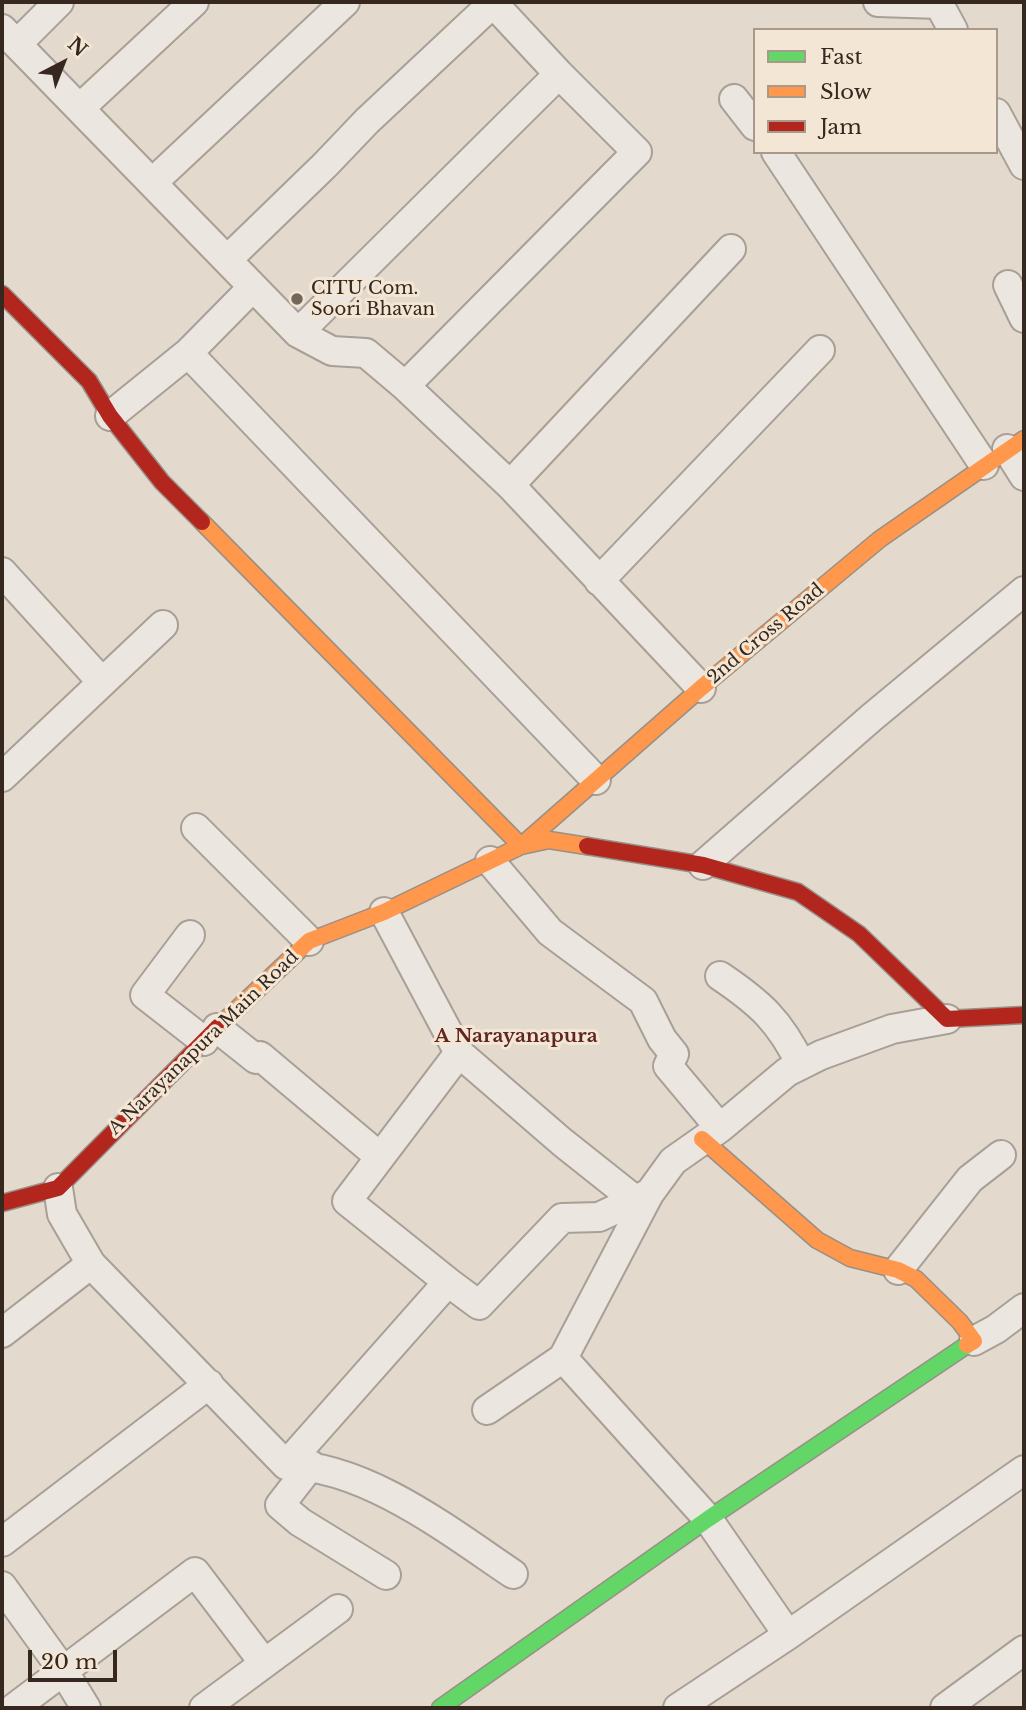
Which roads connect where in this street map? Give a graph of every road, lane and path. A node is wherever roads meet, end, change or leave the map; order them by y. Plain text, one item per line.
1 (59, 2) edge
2 (194, 2) edge
3 (345, 2) edge
4 (493, 2) edge
5 (878, 2) edge
6 (944, 3) edge
7 (952, 28) edge
8 (9, 36) edge
9 (559, 74) junction
10 (734, 99) dead end
11 (80, 108) junction
12 (998, 117) edge
13 (753, 123) edge
14 (777, 154) edge
15 (1024, 164) edge
16 (152, 183) junction
17 (732, 249) dead end
18 (227, 260) junction
19 (1008, 285) dead end
20 (253, 287) junction
21 (2, 294) edge
22 (1024, 318) edge
23 (298, 333) junction
24 (820, 351) dead end
25 (188, 353) junction
26 (405, 386) junction
27 (110, 416) junction
28 (1016, 444) edge
29 (984, 465) junction
30 (1024, 476) edge
31 (510, 485) junction
32 (2, 572) edge
33 (599, 581) junction
34 (1024, 591) edge
35 (163, 625) dead end
36 (102, 682) junction
37 (701, 688) junction
38 (2, 777) edge
39 (596, 780) junction
40 (196, 828) dead end
41 (521, 846) junction
42 (490, 861) junction
43 (703, 865) junction
44 (384, 912) junction
45 (190, 935) dead end
46 (309, 941) junction
47 (720, 976) dead end
48 (1024, 1015) edge
49 (947, 1020) junction
50 (210, 1035) junction
51 (459, 1053) junction
52 (801, 1065) junction
53 (711, 1133) junction
54 (1001, 1155) dead end
55 (380, 1157) junction
56 (58, 1188) junction
57 (642, 1197) junction
58 (2, 1203) edge
59 (91, 1264) junction
60 (898, 1270) junction
61 (448, 1282) junction
62 (1024, 1308) edge
63 (2, 1333) edge
64 (974, 1341) junction
65 (563, 1358) junction
66 (209, 1384) junction
67 (487, 1410) dead end
68 (299, 1465) junction
69 (1024, 1470) edge
70 (709, 1518) junction
71 (2, 1542) edge
72 (513, 1574) dead end
73 (386, 1575) dead end
74 (2, 1586) edge
75 (338, 1609) dead end
76 (788, 1635) junction
77 (264, 1663) junction
78 (1019, 1663) edge
79 (64, 1672) junction
80 (14, 1708) edge
81 (86, 1708) edge
82 (204, 1708) edge
83 (440, 1708) edge
84 (678, 1708) edge
85 (946, 1708) edge

1 - 8 street
2 - 11 street
3 - 16 street
4 - 9 street
4 - 18 street
5 - 6 street
6 - 7 street
8 - 11 street
9 - 23 street
9 - 26 street
10 - 13 street
11 - 16 street
12 - 15 street
14 - 29 street
16 - 18 street
17 - 31 street
18 - 20 street
19 - 22 street
20 - 23 street
20 - 25 street
21 - 27 street
23 - 26 street
24 - 33 street
25 - 27 street
25 - 39 street
26 - 31 street
27 - 41 street
28 - 29 street, 2nd Cross Road
28 - 30 street
29 - 37 street, 2nd Cross Road
31 - 33 street
32 - 36 street
33 - 37 street
34 - 43 street
35 - 36 street
36 - 38 street
37 - 39 street, 2nd Cross Road
39 - 41 street, 2nd Cross Road
40 - 46 street
41 - 42 street, A Narayanapura Main Road
41 - 43 street, A Narayanapura Main Road
42 - 44 street, A Narayanapura Main Road
42 - 53 street
43 - 49 street, A Narayanapura Main Road
44 - 46 street, A Narayanapura Main Road
44 - 51 street
45 - 50 street
46 - 50 street, A Narayanapura Main Road
47 - 52 street
48 - 49 street
49 - 52 street
50 - 55 street
50 - 56 street, A Narayanapura Main Road
51 - 55 street
51 - 57 street
52 - 53 street
53 - 57 street
53 - 60 street
54 - 60 street
55 - 61 street
56 - 58 street
56 - 59 street
57 - 61 street
57 - 65 street
59 - 63 street
59 - 66 street
60 - 64 street
61 - 68 street
62 - 64 street
64 - 70 street
65 - 67 street
65 - 70 street
66 - 68 street
66 - 71 street
68 - 72 street
68 - 73 street
69 - 76 street
70 - 76 street
70 - 83 street
74 - 79 street
75 - 77 street
76 - 84 street
77 - 79 street
77 - 82 street
78 - 85 street
79 - 80 street
79 - 81 street

